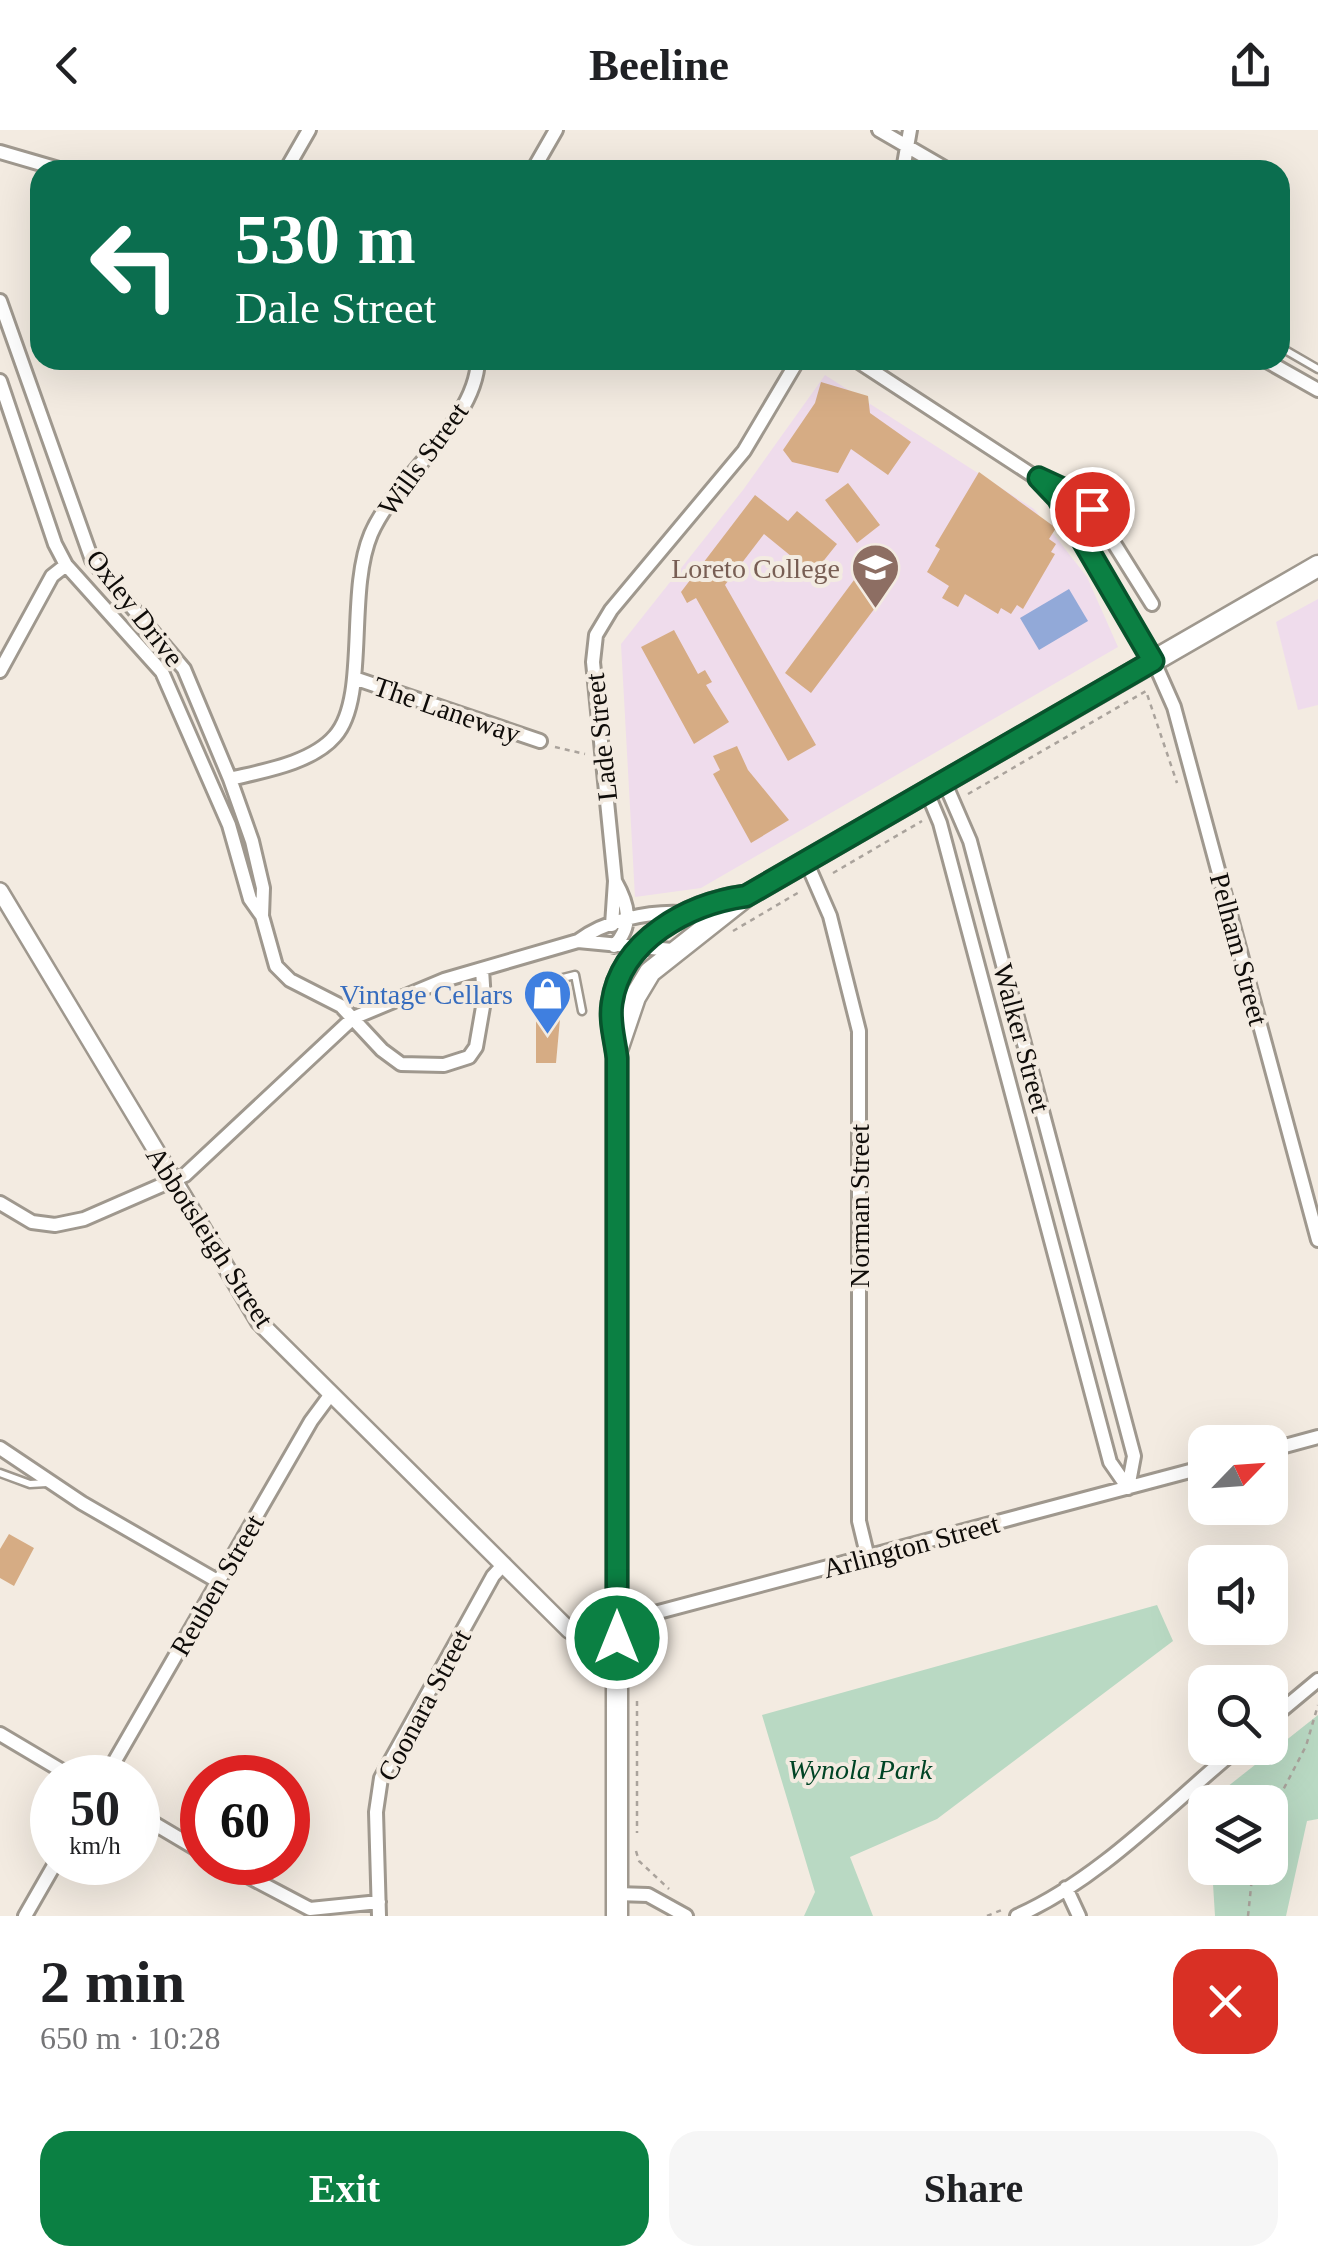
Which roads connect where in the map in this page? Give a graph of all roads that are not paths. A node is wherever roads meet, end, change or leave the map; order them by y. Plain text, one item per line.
1 (310, 130) edge
2 (556, 130) edge
3 (910, 130) edge
4 (888, 132) edge
5 (907, 146) junction
6 (0, 152) edge
7 (292, 160) edge
8 (539, 160) edge
9 (905, 160) edge
10 (931, 160) edge
11 (30, 161) edge
12 (0, 301) edge
13 (1290, 353) edge
14 (1318, 368) edge
15 (478, 370) edge
16 (792, 370) edge
17 (872, 370) edge
18 (1283, 370) edge
19 (0, 381) edge
20 (1318, 390) edge
21 (1039, 478) junction
22 (66, 565) junction
23 (1318, 566) edge
24 (1152, 604) dead end
25 (1153, 661) junction
26 (0, 671) edge
27 (354, 678) junction
28 (540, 741) dead end
29 (230, 780) junction
30 (936, 786) junction
31 (806, 861) junction
32 (615, 881) junction
33 (0, 892) edge
34 (746, 896) junction
35 (690, 914) junction
36 (262, 916) junction
37 (628, 920) junction
38 (612, 925) junction
39 (578, 941) junction
40 (614, 946) junction
41 (637, 948) junction
42 (672, 950) junction
43 (482, 968) junction
44 (555, 980) dead end
45 (582, 1011) dead end
46 (353, 1018) junction
47 (616, 1052) junction
48 (171, 1180) junction
49 (0, 1203) edge
50 (1318, 1240) edge
51 (1092, 1298) junction
52 (1068, 1305) junction
53 (331, 1394) junction
54 (1318, 1437) edge
55 (1288, 1445) edge
56 (0, 1448) edge
57 (1188, 1472) edge
58 (0, 1473) edge
59 (54, 1482) junction
60 (1128, 1488) junction
61 (868, 1558) junction
62 (504, 1564) junction
63 (219, 1582) junction
64 (617, 1631) junction
65 (1318, 1680) edge
66 (1288, 1705) edge
67 (0, 1734) edge
68 (35, 1755) edge
69 (118, 1755) edge
70 (1217, 1765) edge
71 (43, 1885) edge
72 (265, 1885) edge
73 (1066, 1888) junction
74 (618, 1894) junction
75 (379, 1909) edge
76 (25, 1916) edge
77 (618, 1916) edge
78 (686, 1916) edge
79 (1017, 1916) edge
80 (1079, 1916) edge

1 - 7 street
2 - 8 street
3 - 5 street
4 - 5 street
5 - 9 street
5 - 10 street
6 - 11 street
12 - 29 street, Oxley Drive
13 - 14 lane
15 - 27 street, Wills Street
16 - 32 street, Lade Street
17 - 21 street
18 - 20 street
19 - 22 street, Oxley Drive
21 - 24 street
21 - 25 street, Pelham Street
22 - 26 street
22 - 36 street, Oxley Drive
23 - 25 main road
25 - 30 main road
25 - 50 street, Pelham Street
27 - 28 street, The Laneway
27 - 29 street, Wills Street
29 - 36 street, Oxley Drive
30 - 31 main road
30 - 51 street, Walker Street
30 - 52 street, Walker Street
31 - 34 main road
31 - 61 street, Norman Street
32 - 37 street, Lade Street
32 - 38 street, Lade Street
33 - 48 street, Abbotsleigh Street
34 - 35 main road
34 - 42 main road
35 - 37 street
35 - 41 main road
36 - 46 street, Oxley Drive
37 - 38 street
37 - 40 street
38 - 39 street
39 - 40 street
39 - 43 street
40 - 41 street
41 - 42 street
41 - 47 main road
42 - 47 main road
43 - 46 street
43 - 46 street, Oxley Drive
44 - 45 lane
46 - 48 street
47 - 64 main road
48 - 49 street
48 - 53 street, Abbotsleigh Street
51 - 52 street
51 - 60 street, Walker Street
52 - 60 street, Walker Street
53 - 62 street, Abbotsleigh Street
53 - 63 street, Reuben Street
54 - 55 street
56 - 59 street
57 - 60 street, Arlington Street
58 - 59 lane
59 - 63 street
60 - 61 street, Arlington Street
61 - 64 street, Arlington Street
62 - 64 street, Abbotsleigh Street
62 - 75 street, Coonara Street
63 - 69 street, Reuben Street
64 - 74 main road
65 - 66 street
67 - 68 street
70 - 73 street
71 - 76 street
72 - 75 street
73 - 79 street
73 - 80 street
74 - 77 main road
74 - 78 street

